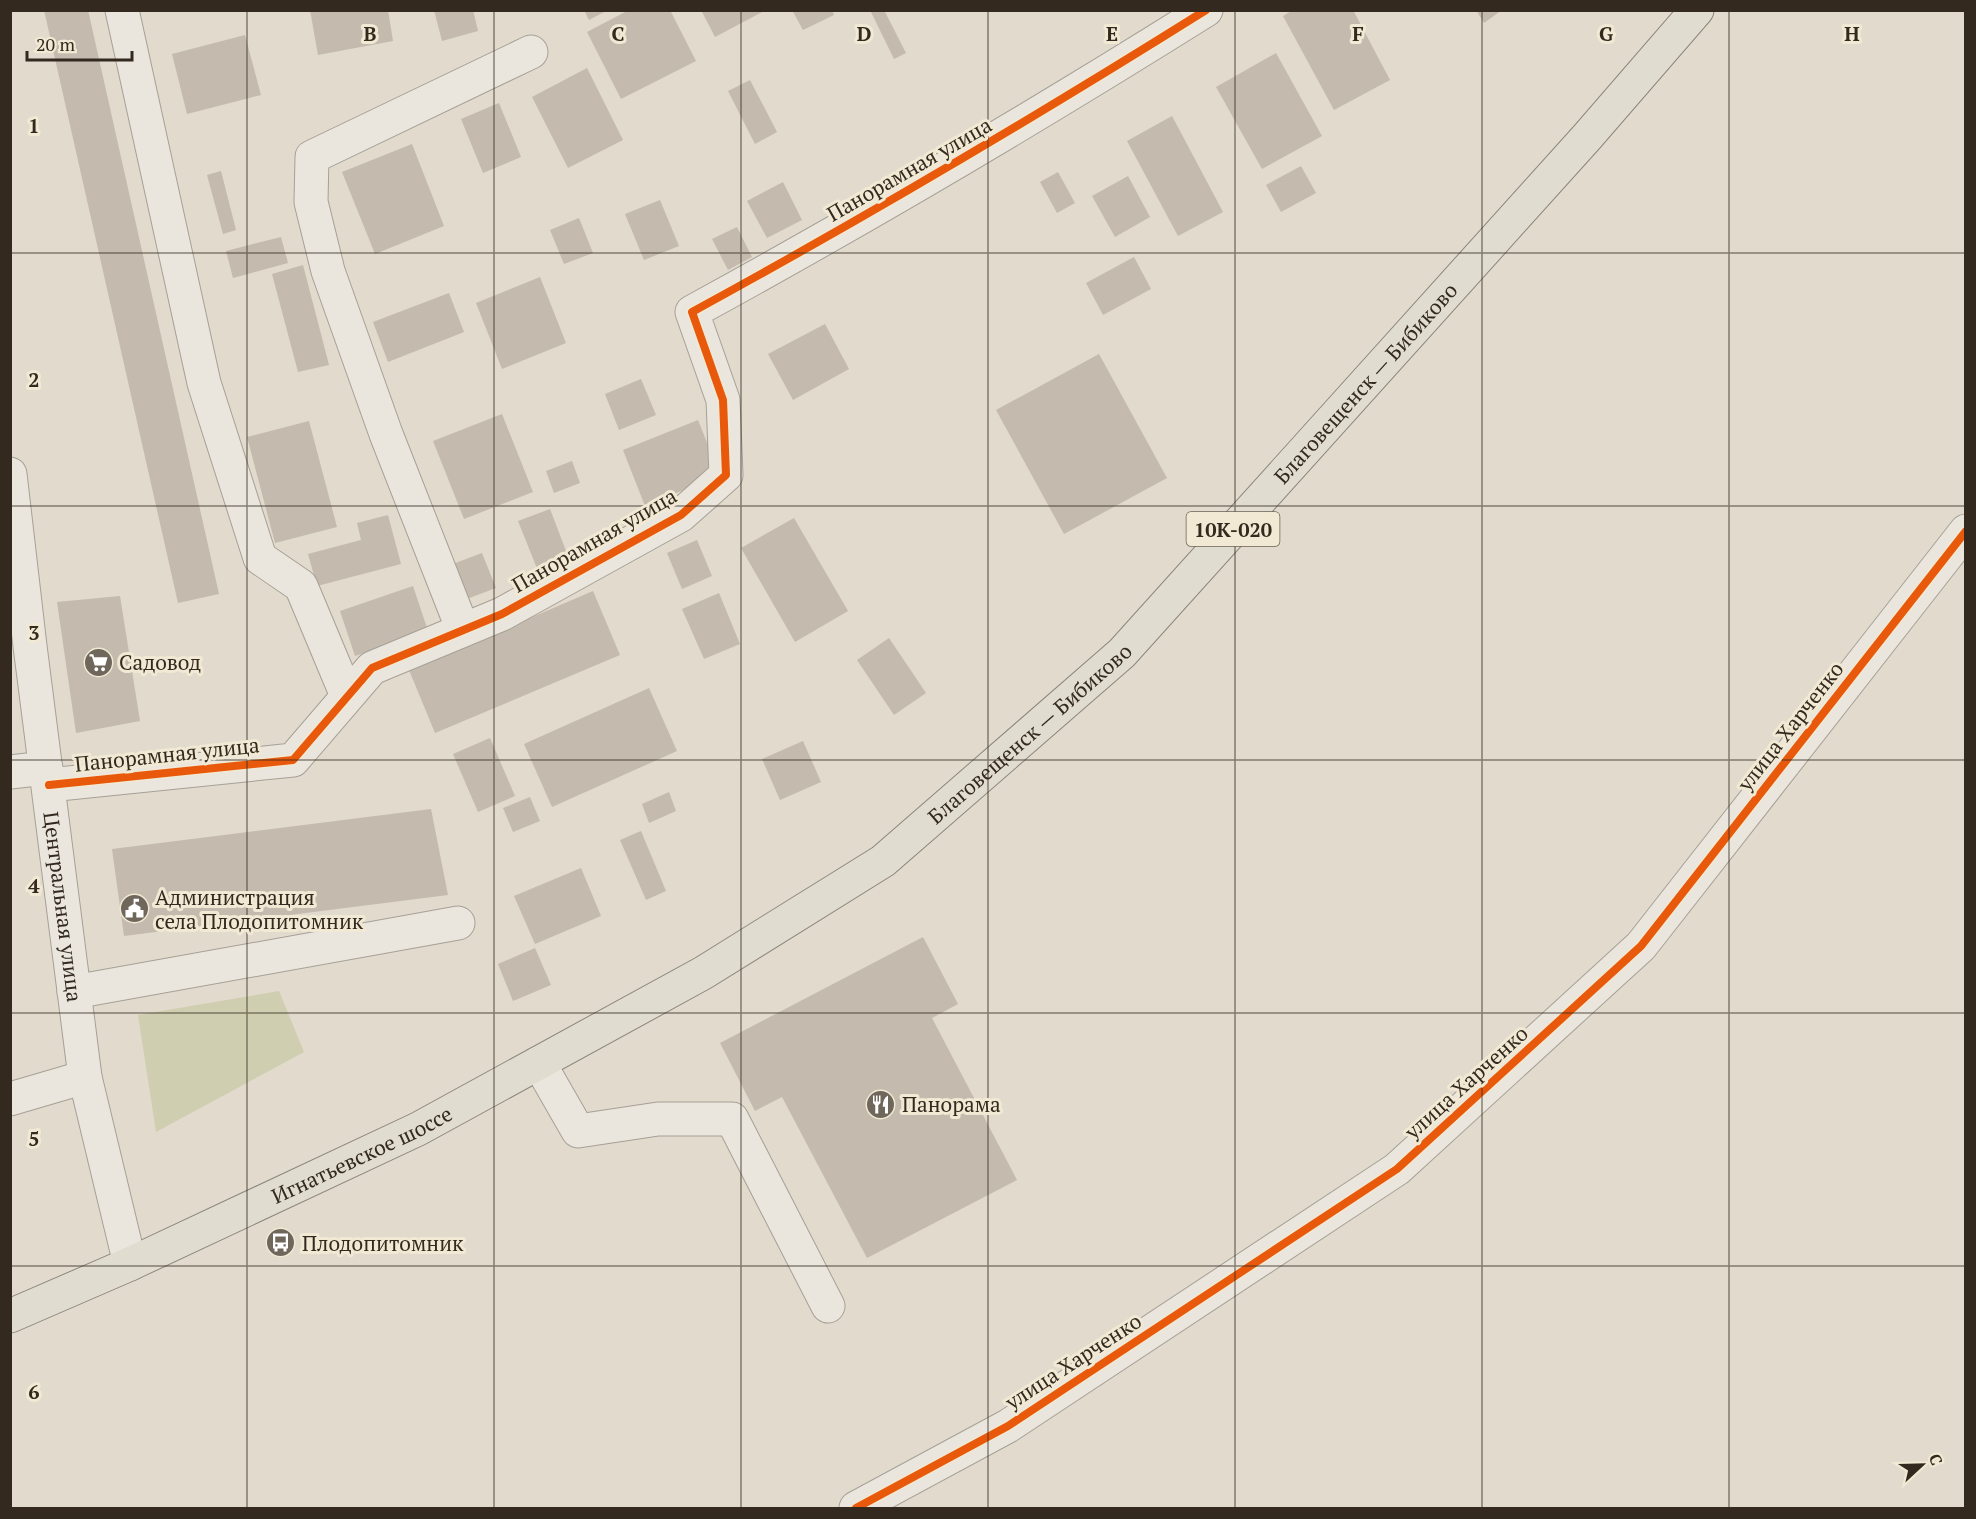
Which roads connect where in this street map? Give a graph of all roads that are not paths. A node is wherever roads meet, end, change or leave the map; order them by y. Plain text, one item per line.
1 (122, 10) edge
2 (1206, 10) edge
3 (1697, 10) edge
4 (531, 52) dead end
5 (10, 474) edge
6 (1965, 531) edge
7 (463, 630) junction
8 (20, 647) edge
9 (348, 696) junction
10 (10, 772) edge
11 (48, 776) junction
12 (458, 923) dead end
13 (703, 973) joint
14 (74, 992) junction
15 (539, 1063) junction
16 (85, 1077) junction
17 (10, 1099) edge
18 (130, 1264) junction
19 (828, 1306) dead end
20 (10, 1316) edge
21 (856, 1509) edge

1 - 9 street
2 - 7 street, Панорамная улица
3 - 13 main road, Благовещенск — Бибиково / 10К-020
4 - 7 street
5 - 8 street, Центральная улица
6 - 21 street, улица Харченко
7 - 9 street, Панорамная улица
8 - 11 street, Центральная улица
9 - 11 street, Панорамная улица
10 - 11 street, Панорамная улица
11 - 14 street, Центральная улица
12 - 14 street
13 - 15 main road, Игнатьевское шоссе
14 - 16 street, Центральная улица
15 - 18 main road, Игнатьевское шоссе
15 - 19 street
16 - 17 street
16 - 18 street, Центральная улица
18 - 20 main road, Игнатьевское шоссе

